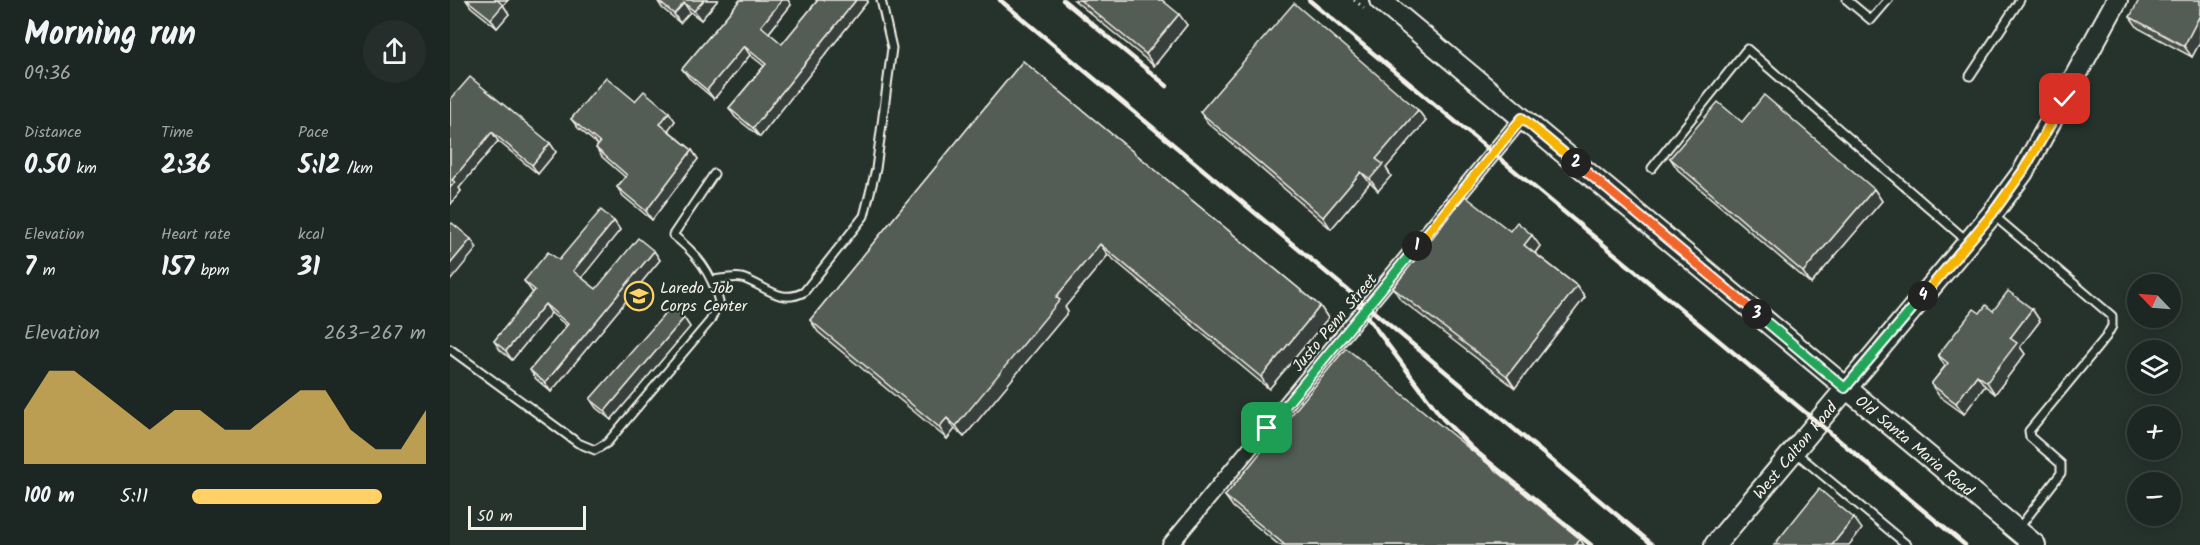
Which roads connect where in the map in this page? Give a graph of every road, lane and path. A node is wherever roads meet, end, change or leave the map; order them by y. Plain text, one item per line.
1 (881, 0) edge
2 (1380, 0) edge
3 (1847, 0) edge
4 (1888, 0) edge
5 (2020, 0) edge
6 (2117, 0) edge
7 (1970, 76) dead end
8 (1522, 118) junction
9 (1652, 168) dead end
10 (714, 174) dead end
11 (1992, 214) junction
12 (1968, 242) junction
13 (714, 280) junction
14 (450, 349) edge
15 (1845, 388) junction
16 (1793, 451) junction
17 (2017, 530) junction
18 (1170, 545) edge
19 (1715, 545) edge
20 (1907, 545) edge
21 (2035, 545) edge

1 - 13 lane
2 - 8 main road, Old Santa Maria Road
3 - 4 lane
5 - 7 lane
6 - 11 main road, West Calton Road
8 - 15 main road, Old Santa Maria Road
8 - 18 street, Justo Penn Street
9 - 12 lane
10 - 13 lane
11 - 12 main road, West Calton Road
11 - 17 lane
12 - 15 main road, West Calton Road
13 - 14 lane
15 - 16 main road, West Calton Road
15 - 17 main road, Old Santa Maria Road
16 - 19 main road, West Calton Road
16 - 20 lane
17 - 21 main road, Old Santa Maria Road

